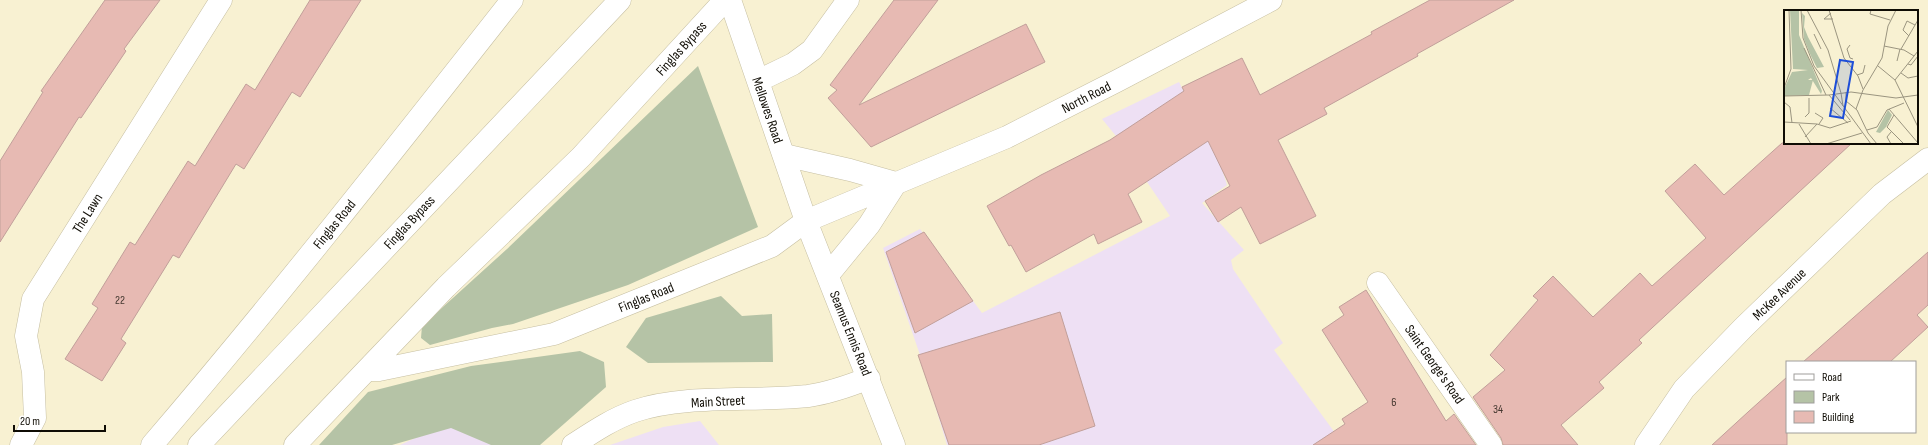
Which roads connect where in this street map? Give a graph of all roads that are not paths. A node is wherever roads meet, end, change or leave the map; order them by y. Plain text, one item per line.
1 (221, 0) edge
2 (512, 0) edge
3 (620, 0) edge
4 (724, 0) edge
5 (730, 0) edge
6 (848, 0) edge
7 (1271, 0) edge
8 (758, 81) junction
9 (784, 155) junction
10 (1928, 159) edge
11 (896, 183) junction
12 (806, 221) junction
13 (828, 275) junction
14 (1378, 283) dead end
15 (367, 370) junction
16 (869, 378) junction
17 (21, 445) edge
18 (152, 445) edge
19 (199, 445) edge
20 (295, 445) edge
21 (573, 445) edge
22 (894, 445) edge
23 (1491, 445) edge
24 (1646, 445) edge

1 - 17 main road, The Lawn
2 - 18 main road, Finglas Road
3 - 19 main road, Finglas Bypass
4 - 15 main road, Finglas Bypass
5 - 8 main road, Mellowes Road
6 - 8 main road
7 - 11 main road, North Road
8 - 9 main road, Mellowes Road
9 - 11 main road
9 - 12 main road, Mellowes Road
10 - 24 main road, McKee Avenue
11 - 12 main road, North Road
11 - 13 main road
12 - 13 main road, Seamus Ennis Road
12 - 15 main road, Finglas Road
13 - 16 main road, Seamus Ennis Road
14 - 23 main road, Saint George's Road
15 - 20 main road
16 - 21 main road, Main Street
16 - 22 main road, Seamus Ennis Road

